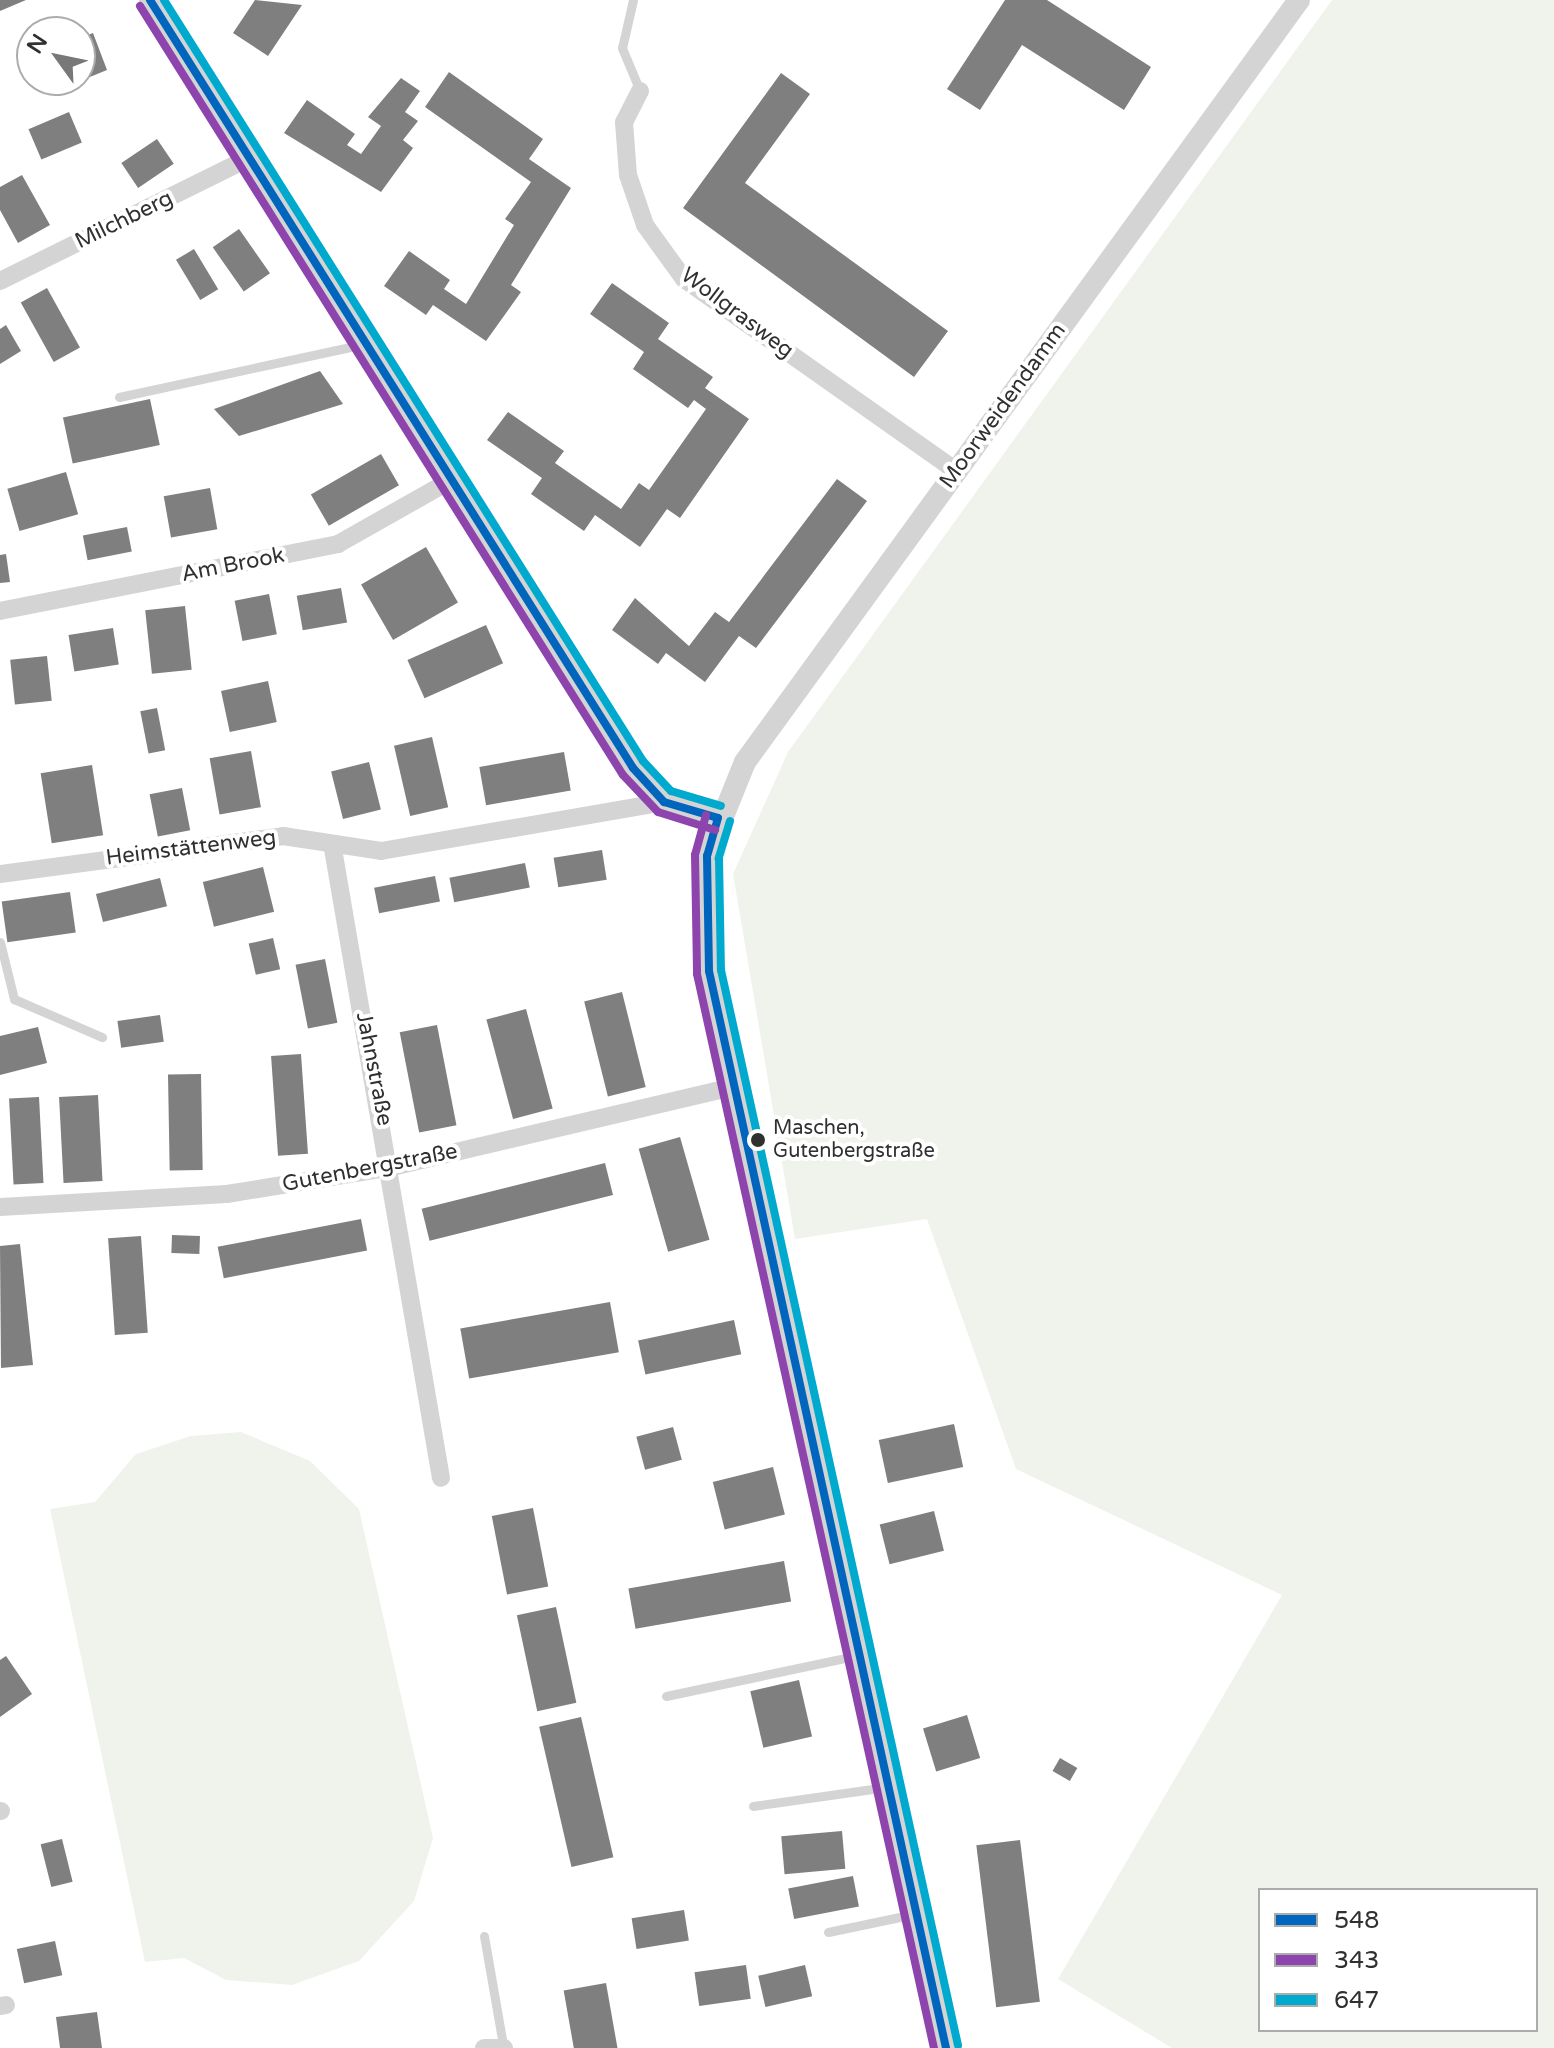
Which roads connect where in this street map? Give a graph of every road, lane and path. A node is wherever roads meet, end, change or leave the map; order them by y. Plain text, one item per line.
1 (150, 0) edge
2 (633, 0) edge
3 (1299, 0) edge
4 (640, 91) joint
5 (247, 159) junction
6 (0, 281) edge
7 (365, 344) junction
8 (119, 397) dead end
9 (956, 471) junction
10 (451, 480) junction
11 (0, 611) edge
12 (664, 802) junction
13 (718, 818) junction
14 (333, 849) junction
15 (0, 874) edge
16 (0, 942) edge
17 (102, 1037) dead end
18 (733, 1087) junction
19 (392, 1167) junction
20 (0, 1207) edge
21 (441, 1478) dead end
22 (861, 1654) junction
23 (666, 1696) dead end
24 (890, 1786) junction
25 (753, 1806) dead end
26 (917, 1913) junction
27 (828, 1932) dead end
28 (484, 1936) dead end
29 (504, 2046) edge
30 (484, 2048) edge
31 (946, 2048) edge

1 - 5 street
2 - 4 lane
3 - 9 street, Moorweidendamm
4 - 9 street, Wollgrasweg
5 - 6 street, Milchberg
5 - 7 street
7 - 8 lane
7 - 10 street
9 - 13 street, Moorweidendamm
10 - 11 street, Am Brook
10 - 12 street
12 - 13 street
12 - 14 street, Heimstättenweg
13 - 18 street, Moorweidendamm
14 - 15 street, Heimstättenweg
14 - 19 street, Jahnstraße
16 - 17 lane
18 - 19 street, Gutenbergstraße
18 - 22 street, Moorweidendamm
19 - 20 street, Gutenbergstraße
19 - 21 street, Jahnstraße
22 - 23 lane
22 - 24 street, Moorweidendamm
24 - 25 lane
24 - 26 street, Moorweidendamm
26 - 27 lane
26 - 31 street, Moorweidendamm
28 - 29 lane
29 - 30 street

